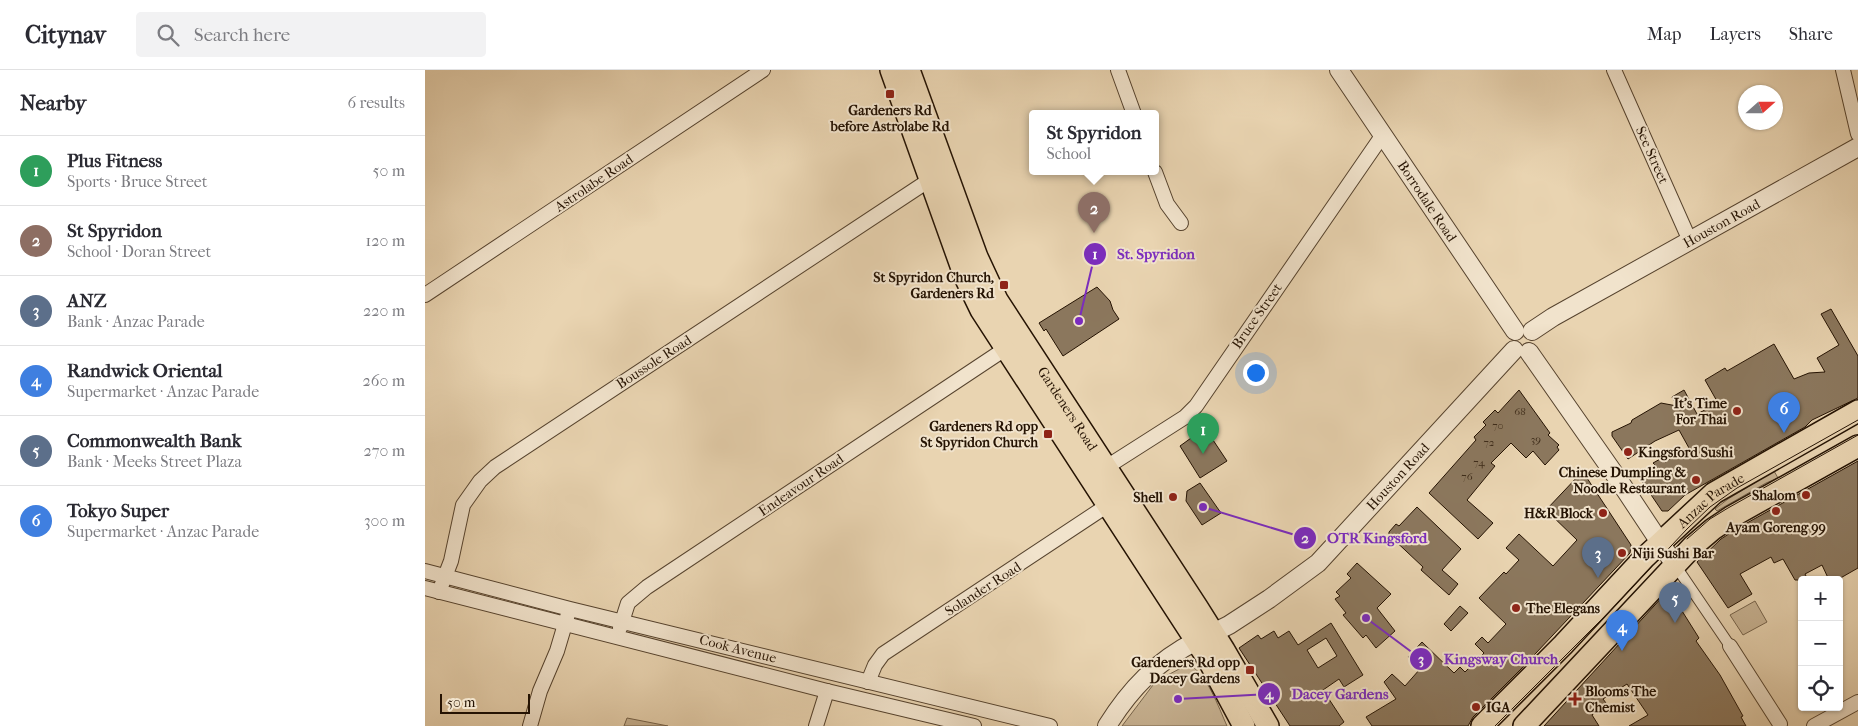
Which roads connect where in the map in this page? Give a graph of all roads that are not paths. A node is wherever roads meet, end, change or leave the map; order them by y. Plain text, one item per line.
1 (763, 70) edge
2 (891, 70) edge
3 (909, 70) edge
4 (1118, 70) edge
5 (1339, 70) edge
6 (1614, 70) edge
7 (1843, 70) edge
8 (1133, 110) edge
9 (1858, 134) edge
10 (1382, 136) junction
11 (1858, 147) edge
12 (1156, 175) edge
13 (931, 180) junction
14 (1181, 223) dead end
15 (1690, 241) junction
16 (425, 295) edge
17 (1523, 331) junction
18 (1005, 349) junction
19 (1521, 351) junction
20 (1858, 411) edge
21 (1858, 446) edge
22 (1105, 468) junction
23 (1108, 506) junction
24 (1660, 542) junction
25 (1675, 565) junction
26 (425, 571) edge
27 (444, 576) junction
28 (425, 588) edge
29 (439, 592) junction
30 (570, 609) junction
31 (622, 620) junction
32 (565, 623) junction
33 (617, 637) junction
34 (1205, 637) junction
35 (1730, 646) joint
36 (868, 682) junction
37 (827, 690) junction
38 (1858, 702) edge
39 (1782, 725) edge
40 (531, 726) edge
41 (816, 726) edge
42 (974, 726) edge
43 (1050, 726) edge
44 (1107, 726) edge
45 (1244, 726) edge
46 (1268, 726) edge
47 (1483, 726) edge
48 (1524, 726) edge
49 (1814, 726) edge

1 - 16 street, Astrolabe Road
2 - 13 main road, Gardeners Road
3 - 22 main road, Gardeners Road
4 - 8 street
5 - 10 street, Borrodale Road
6 - 15 street, See Street
7 - 9 street
10 - 17 street, Borrodale Road
10 - 22 street, Bruce Street
11 - 15 street, Houston Road
12 - 14 street
13 - 18 main road, Gardeners Road
13 - 27 street, Boussole Road
15 - 17 street, Houston Road
17 - 19 street
18 - 23 main road, Gardeners Road
18 - 31 street, Endeavour Road
19 - 24 street
19 - 34 street, Houston Road
20 - 24 main road, Anzac Parade
21 - 25 main road, Anzac Parade
22 - 34 main road, Gardeners Road
23 - 34 main road, Gardeners Road
23 - 36 street, Solander Road
24 - 25 street
24 - 47 main road, Anzac Parade
25 - 35 street
25 - 48 main road, Anzac Parade
26 - 27 street, Cook Avenue
27 - 29 street, Boussole Road
27 - 30 street, Cook Avenue
28 - 29 street, Cook Avenue
29 - 32 street, Cook Avenue
30 - 31 street, Cook Avenue
30 - 32 street
31 - 33 street, Endeavour Road
31 - 36 street, Cook Avenue
32 - 33 street, Cook Avenue
32 - 40 street
33 - 37 street, Cook Avenue
34 - 44 street, Houston Road
34 - 45 main road, Gardeners Road
34 - 46 main road, Gardeners Road
35 - 39 street
36 - 43 street, Cook Avenue
37 - 41 street
37 - 42 street, Cook Avenue
38 - 49 street

